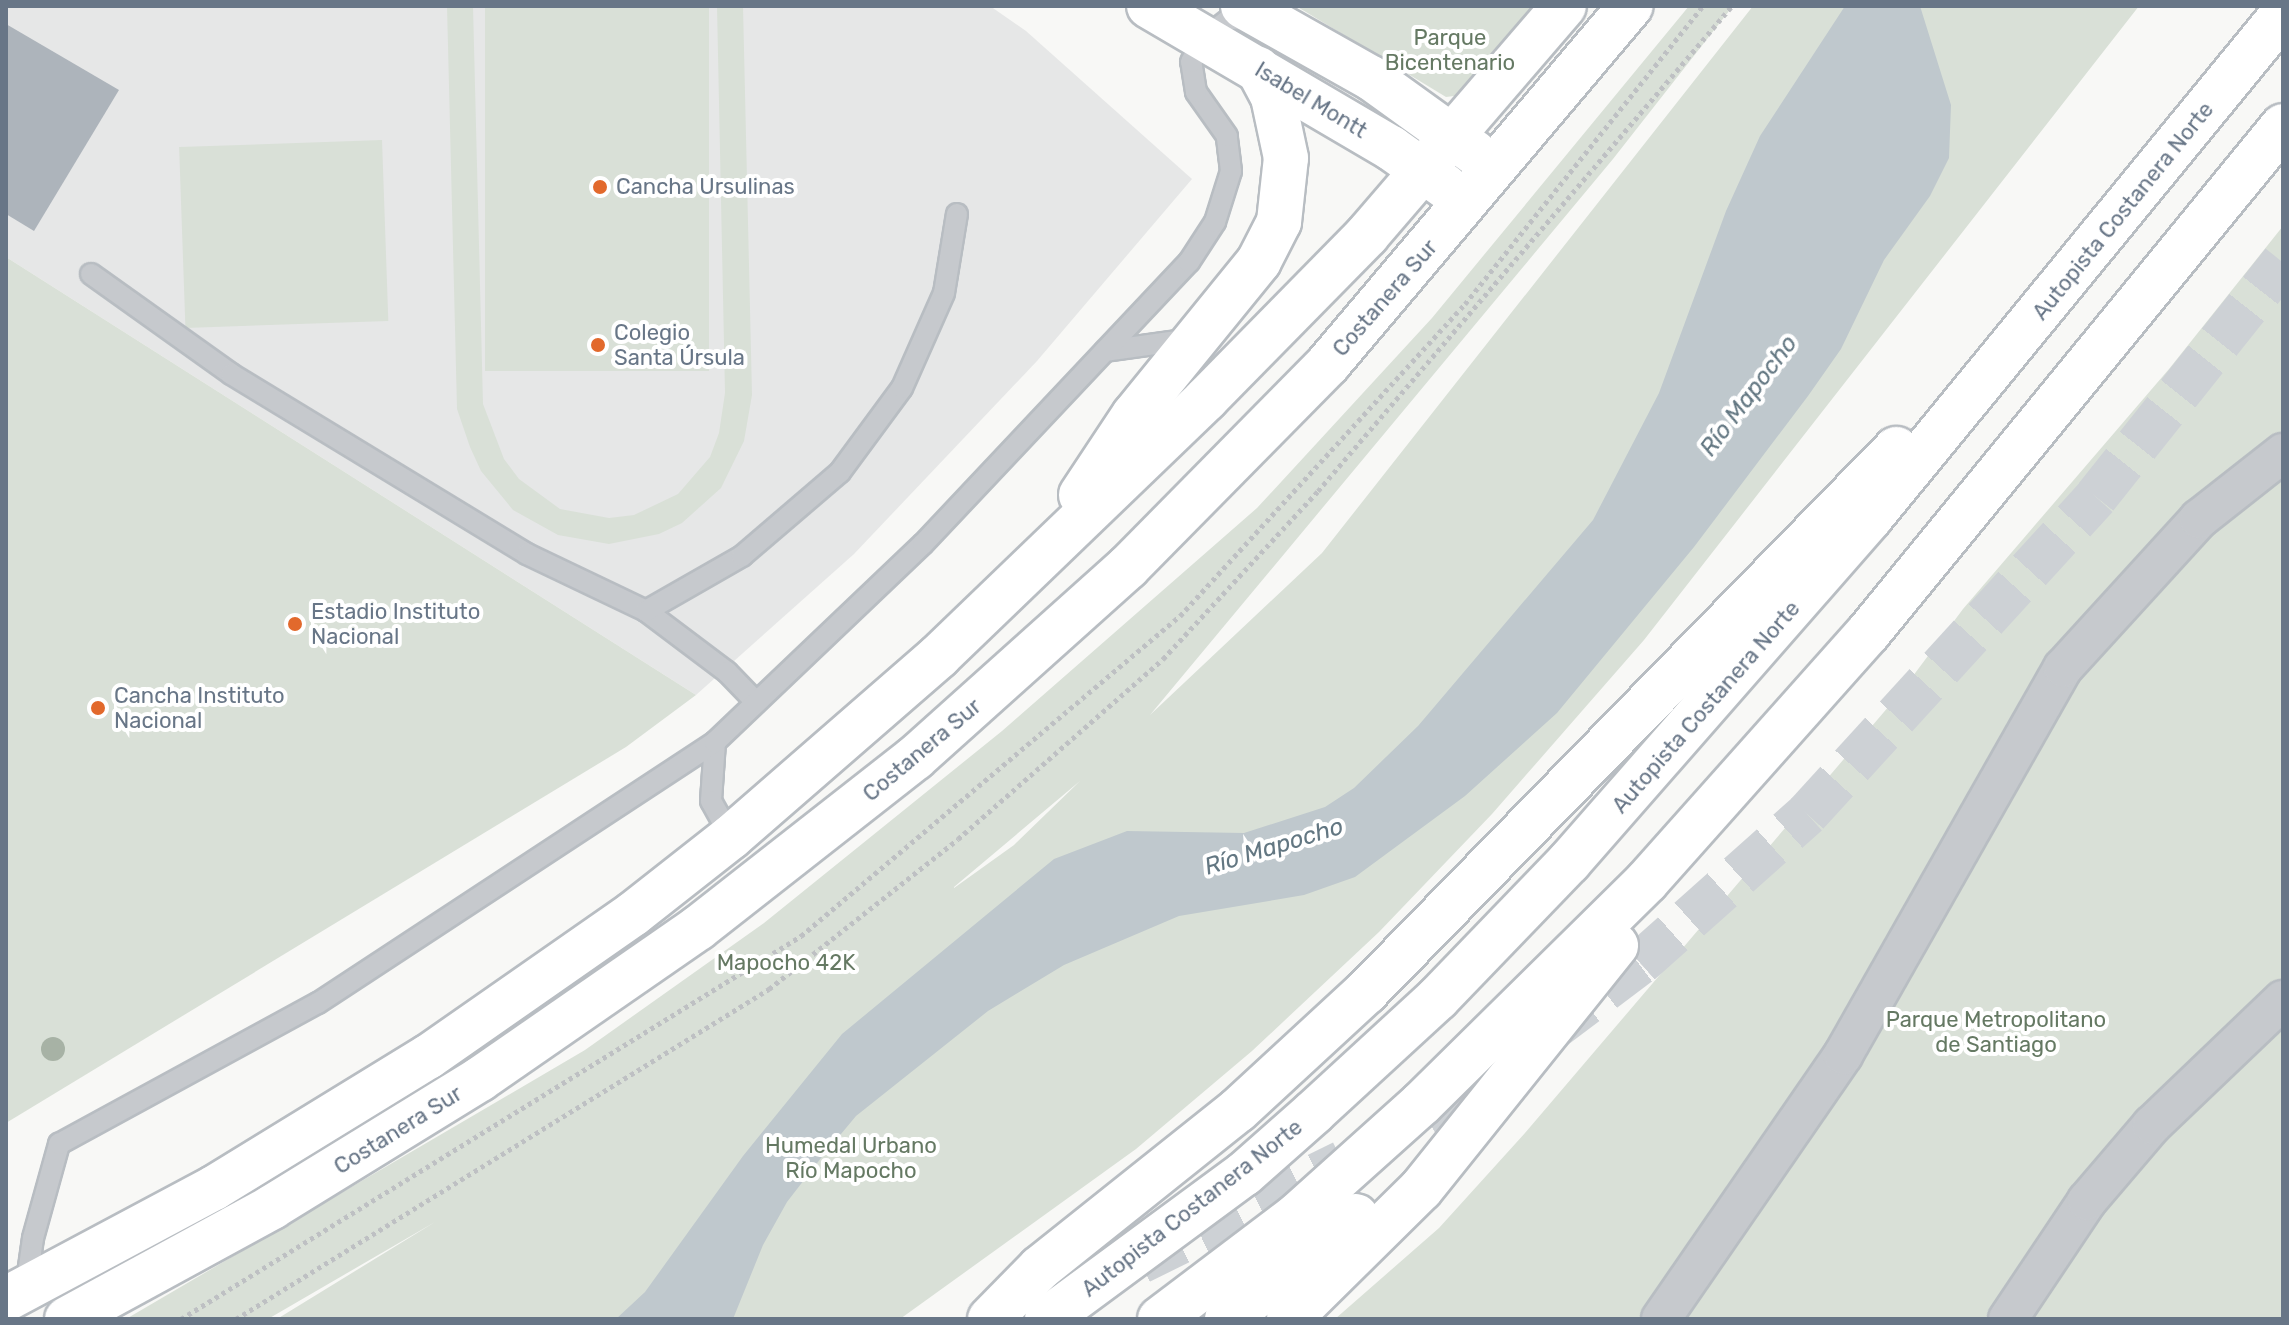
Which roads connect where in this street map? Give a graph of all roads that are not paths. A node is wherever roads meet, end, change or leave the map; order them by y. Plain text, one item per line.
1 (1149, 6) edge
2 (1564, 6) edge
3 (1631, 6) edge
4 (1253, 12) edge
5 (2283, 14) edge
6 (1205, 38) junction
7 (1258, 69) junction
8 (2283, 126) edge
9 (1453, 135) junction
10 (1423, 169) junction
11 (1496, 169) junction
12 (1467, 204) junction
13 (957, 214) dead end
14 (91, 274) dead end
15 (1195, 339) junction
16 (2016, 343) junction
17 (1105, 351) junction
18 (2283, 453) edge
19 (1038, 560) junction
20 (646, 611) junction
21 (755, 701) junction
22 (715, 742) junction
23 (1740, 780) junction
24 (731, 837) junction
25 (2283, 1000) edge
26 (1499, 1091) junction
27 (16, 1293) edge
28 (67, 1319) edge
29 (990, 1319) edge
30 (1047, 1319) edge
31 (1160, 1319) edge
32 (1227, 1319) edge
33 (1289, 1319) edge
34 (1661, 1319) edge
35 (2008, 1319) edge

1 - 6 main road, Isabel Montt
2 - 9 main road, Costanera Sur
3 - 11 main road, Costanera Sur
4 - 6 lane
4 - 9 main road
5 - 16 main road, Autopista Costanera Norte
6 - 7 main road, Isabel Montt
6 - 17 lane
7 - 10 main road, Isabel Montt
7 - 15 main road
8 - 23 main road
9 - 10 main road, Costanera Sur
9 - 11 main road
10 - 12 main road, Isabel Montt
10 - 19 main road, Costanera Sur
11 - 12 main road, Costanera Sur
12 - 28 main road, Costanera Sur
13 - 20 lane
14 - 20 lane
15 - 17 lane
15 - 19 main road
16 - 29 main road
16 - 30 main road, Autopista Costanera Norte
17 - 21 lane
18 - 34 street
19 - 24 main road, Costanera Sur
20 - 21 lane
21 - 22 lane
22 - 24 lane
22 - 27 lane
23 - 26 main road
23 - 31 main road
24 - 27 main road, Costanera Sur
25 - 35 street
26 - 32 main road
26 - 33 main road

